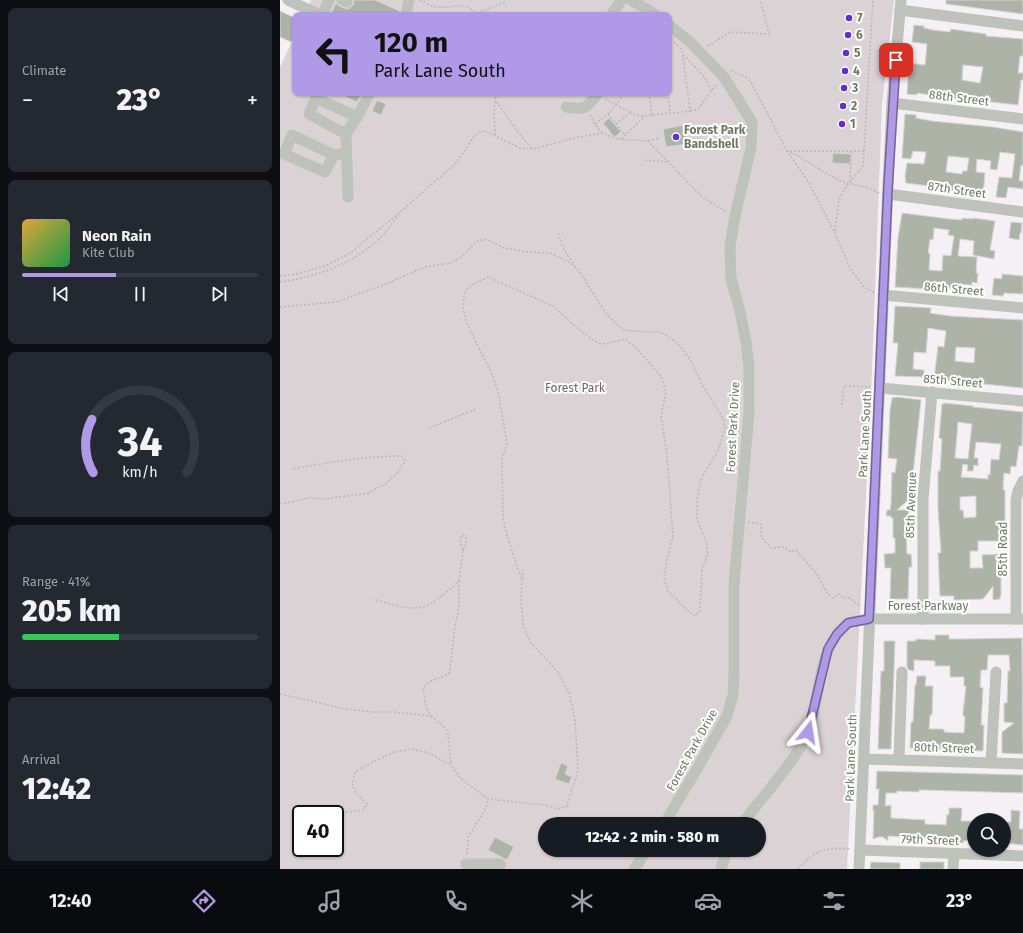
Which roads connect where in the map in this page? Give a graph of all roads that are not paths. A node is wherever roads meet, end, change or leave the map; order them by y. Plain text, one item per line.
1 (288, 0) edge
2 (329, 0) edge
3 (409, 0) edge
4 (622, 0) edge
5 (631, 0) edge
6 (900, 5) edge
7 (315, 12) edge
8 (323, 12) edge
9 (407, 12) edge
10 (613, 12) edge
11 (651, 12) edge
12 (1023, 26) edge
13 (672, 27) edge
14 (368, 96) edge
15 (601, 96) edge
16 (892, 102) junction
17 (566, 107) dead end
18 (357, 117) junction
19 (1023, 119) edge
20 (346, 134) junction
21 (346, 153) junction
22 (334, 155) dead end
23 (883, 193) junction
24 (348, 197) dead end
25 (1023, 212) edge
26 (880, 295) junction
27 (1023, 308) edge
28 (875, 388) junction
29 (932, 392) junction
30 (1023, 401) edge
31 (1023, 481) edge
32 (869, 619) junction
33 (923, 619) junction
34 (1019, 619) edge
35 (902, 672) dead end
36 (996, 672) dead end
37 (864, 759) junction
38 (899, 760) junction
39 (991, 763) junction
40 (1023, 764) edge
41 (668, 817) edge
42 (747, 817) edge
43 (856, 850) junction
44 (954, 854) junction
45 (1023, 856) edge
46 (642, 857) edge
47 (725, 857) edge
48 (466, 864) road end
49 (500, 869) edge
50 (634, 869) edge
51 (721, 869) edge
52 (859, 869) edge
53 (954, 869) edge

1 - 7 street
2 - 8 street
3 - 9 street
4 - 10 street
5 - 11 street
6 - 12 street
6 - 16 street, Park Lane South
13 - 41 street, Forest Park Drive
14 - 18 street
15 - 17 street
16 - 19 street, 88th Street
16 - 23 street, Park Lane South
18 - 20 street
18 - 20 street
20 - 21 street
21 - 22 street
21 - 24 street
23 - 25 street, 87th Street
23 - 26 street, Park Lane South
26 - 27 street, 86th Street
26 - 28 street, Park Lane South
28 - 29 street, 85th Street
28 - 32 street, Park Lane South
29 - 30 street, 85th Street
29 - 33 street, 85th Avenue
31 - 34 street, 85th Road
32 - 33 street, Forest Parkway
32 - 37 street, Park Lane South
32 - 42 street, Forest Parkway
33 - 34 street, Forest Parkway
35 - 38 street
36 - 39 street
37 - 38 street, 80th Street
37 - 43 street, Park Lane South
38 - 39 street, 80th Street
39 - 40 street, 80th Street
43 - 44 street, 79th Street
43 - 52 street, Park Lane South
44 - 45 street, 79th Street
44 - 53 street
46 - 50 street
47 - 51 street
48 - 49 street

